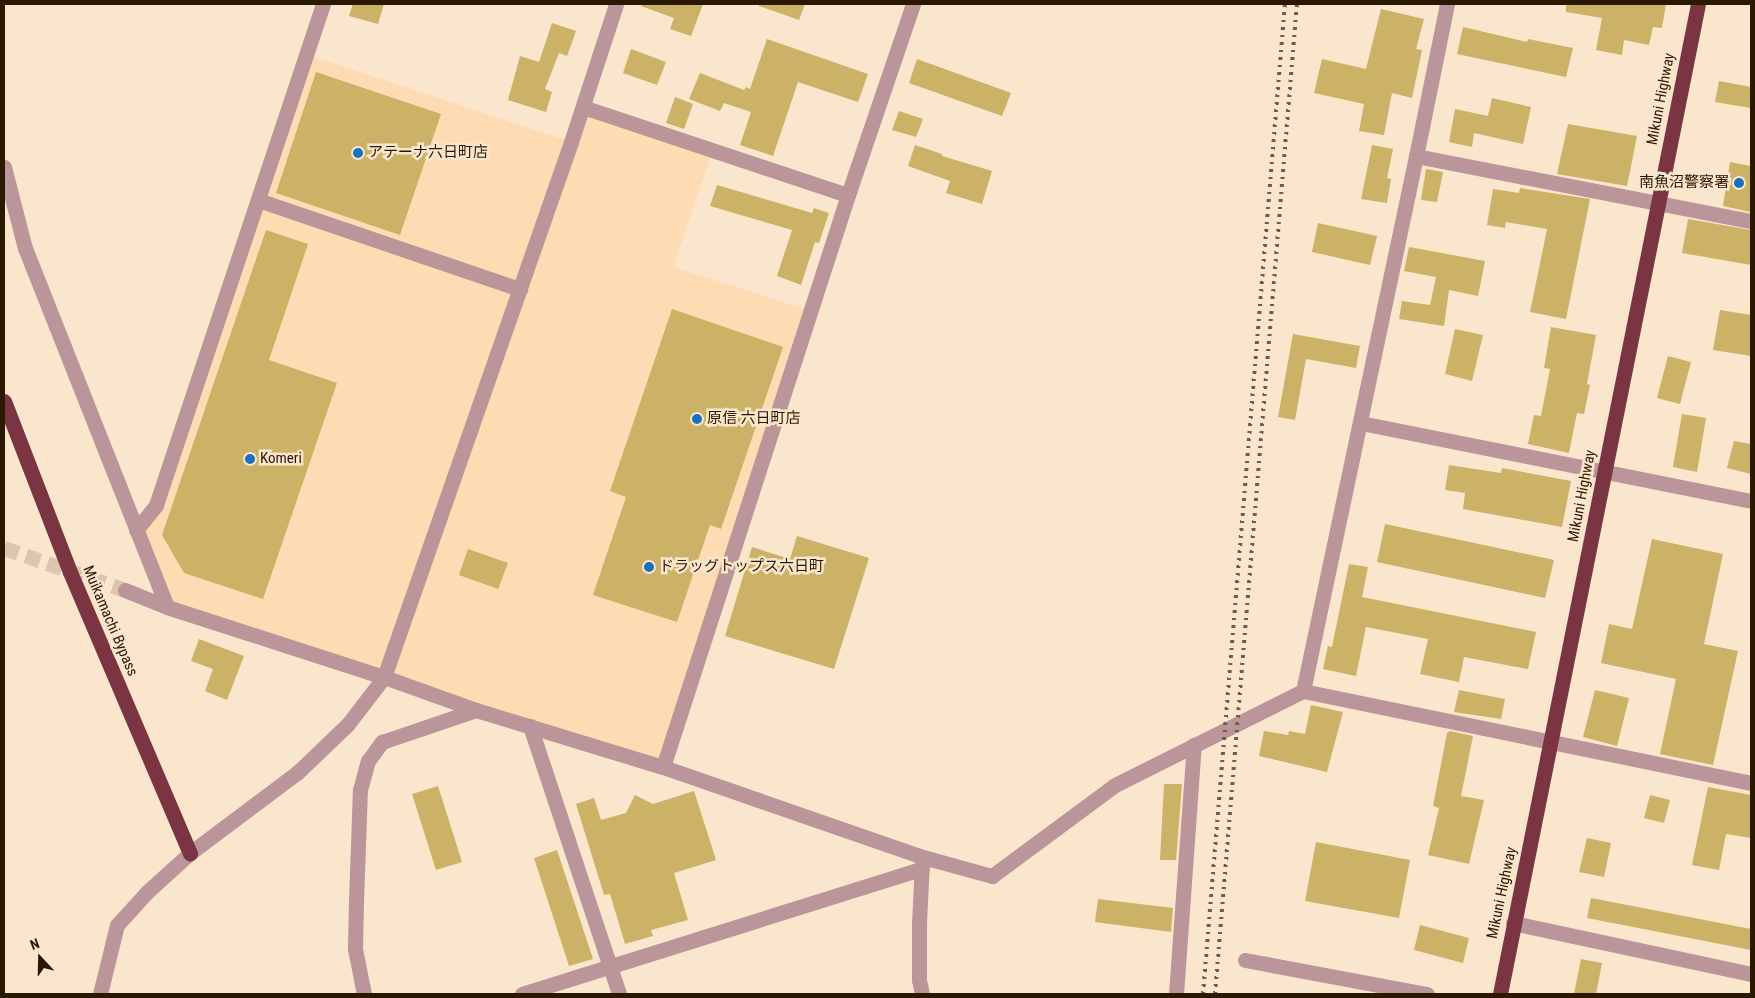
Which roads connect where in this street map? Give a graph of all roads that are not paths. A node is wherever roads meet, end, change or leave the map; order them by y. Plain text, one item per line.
1 (323, 4) edge
2 (616, 4) edge
3 (913, 4) edge
4 (1447, 4) edge
5 (1698, 4) edge
6 (583, 107) junction
7 (1416, 156) junction
8 (4, 167) edge
9 (848, 195) junction
10 (258, 200) junction
11 (1659, 203) junction
12 (1751, 221) edge
13 (520, 289) junction
14 (4, 401) edge
15 (1361, 423) junction
16 (1605, 470) junction
17 (1751, 501) edge
18 (136, 530) junction
19 (125, 590) tunnel mouth
20 (167, 607) junction
21 (384, 677) junction
22 (1303, 691) junction
23 (476, 710) junction
24 (530, 726) junction
25 (1552, 742) junction
26 (1194, 745) junction
27 (663, 767) junction
28 (1751, 783) edge
29 (190, 853) junction
30 (922, 863) junction
31 (1513, 923) junction
32 (1245, 960) dead end
33 (610, 965) junction
34 (1751, 974) edge
35 (100, 994) edge
36 (364, 994) edge
37 (522, 994) edge
38 (619, 994) edge
39 (922, 994) edge
40 (1176, 994) edge
41 (1427, 994) edge
42 (1500, 994) edge

1 - 10 street
2 - 6 street
3 - 9 street
4 - 7 street
5 - 11 highway, Mikuni Highway
6 - 9 street
6 - 13 street
7 - 11 street
7 - 15 street
8 - 18 street
9 - 27 street
10 - 13 street
10 - 18 street
11 - 12 street
11 - 16 highway, Mikuni Highway
13 - 21 street
14 - 29 highway, Muikamachi Bypass
15 - 16 street
15 - 22 street
16 - 17 street
16 - 25 highway, Mikuni Highway
18 - 20 street
19 - 20 street
20 - 21 street
21 - 23 street
21 - 29 street
22 - 25 street
22 - 26 street
23 - 24 street
23 - 36 street
24 - 27 street
24 - 33 street
25 - 28 street
25 - 31 highway, Mikuni Highway
26 - 30 street
26 - 40 street
27 - 30 street
29 - 35 street
30 - 33 street
30 - 39 street
31 - 34 street
31 - 42 highway, Mikuni Highway
32 - 41 street
33 - 37 street
33 - 38 street

